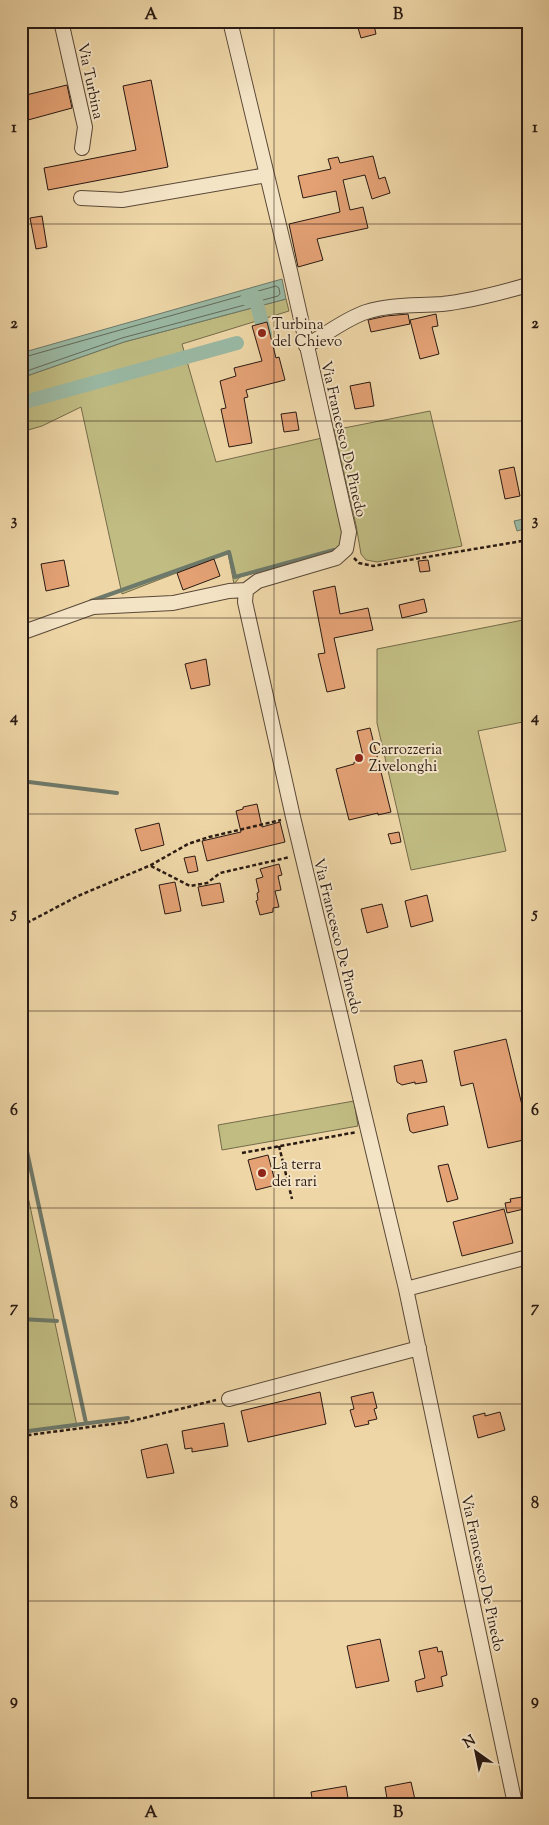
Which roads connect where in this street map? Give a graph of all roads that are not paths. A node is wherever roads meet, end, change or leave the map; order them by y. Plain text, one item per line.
1 (61, 21) edge
2 (230, 21) edge
3 (82, 148) dead end
4 (267, 175) junction
5 (81, 198) dead end
6 (528, 285) edge
7 (306, 346) junction
8 (246, 590) junction
9 (21, 633) edge
10 (528, 1258) edge
11 (406, 1289) junction
12 (419, 1348) junction
13 (228, 1399) road end
14 (515, 1804) edge

1 - 3 street, Via Turbina
2 - 4 street, Via Francesco De Pinedo
4 - 5 street
4 - 7 street, Via Francesco De Pinedo
6 - 7 street, Via Francesco De Pinedo
7 - 8 street, Via Francesco De Pinedo
8 - 9 street
8 - 11 street, Via Francesco De Pinedo
10 - 11 street
11 - 12 street, Via Francesco De Pinedo
12 - 13 street
12 - 14 street, Via Francesco De Pinedo

